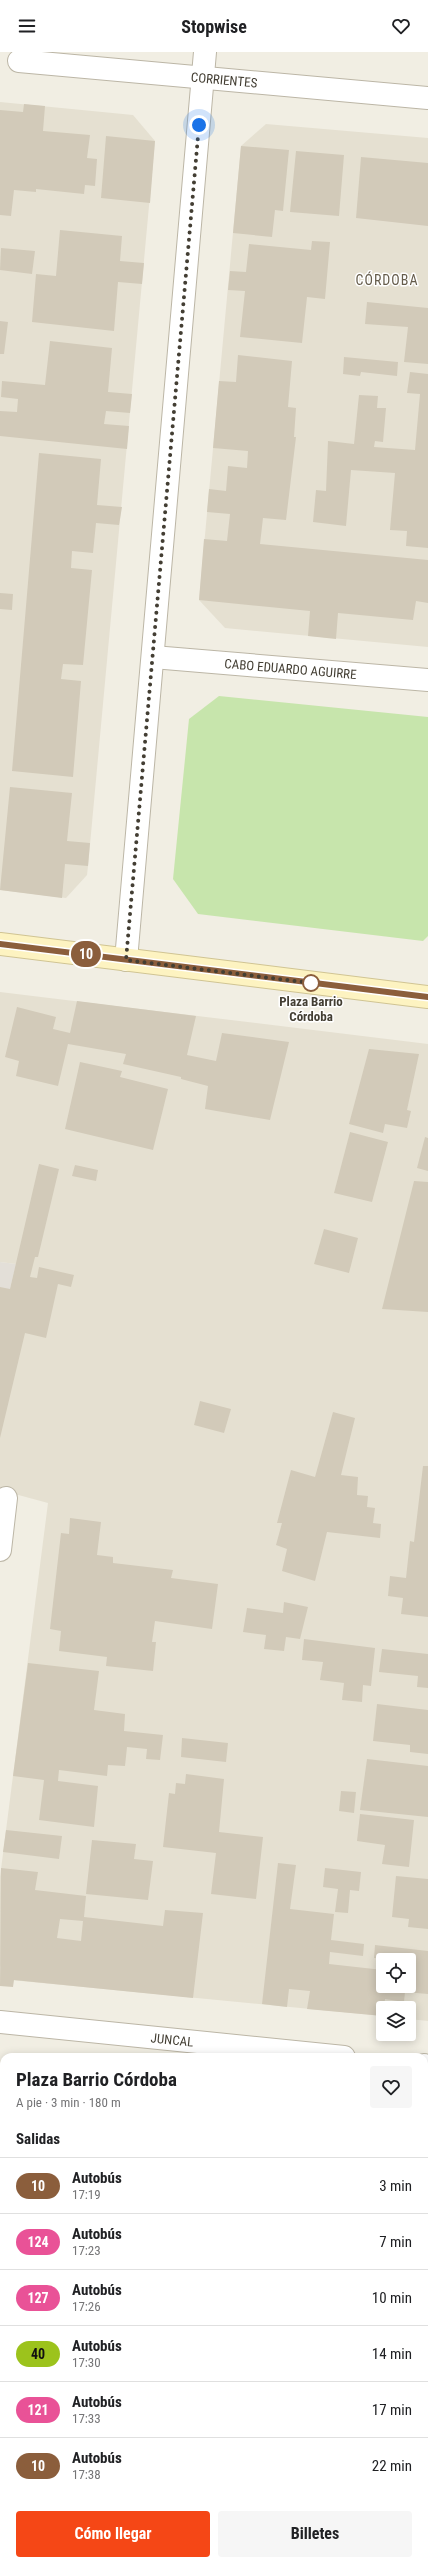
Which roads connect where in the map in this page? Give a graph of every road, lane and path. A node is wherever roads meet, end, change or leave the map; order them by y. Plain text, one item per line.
1 (205, 52) edge
2 (19, 61) dead end
3 (203, 78) junction
4 (428, 98) edge
5 (153, 657) junction
6 (428, 680) edge
7 (0, 944) edge
8 (126, 960) junction
9 (428, 997) edge
10 (6, 1498) dead end
11 (0, 1550) edge
12 (0, 2022) edge
13 (305, 2053) edge

1 - 3 street
2 - 3 street, CORRIENTES
3 - 4 street, CORRIENTES
3 - 5 street
5 - 6 street, CABO EDUARDO AGUIRRE
5 - 8 street
7 - 8 main road
8 - 9 main road
10 - 11 street
12 - 13 street, JUNCAL

